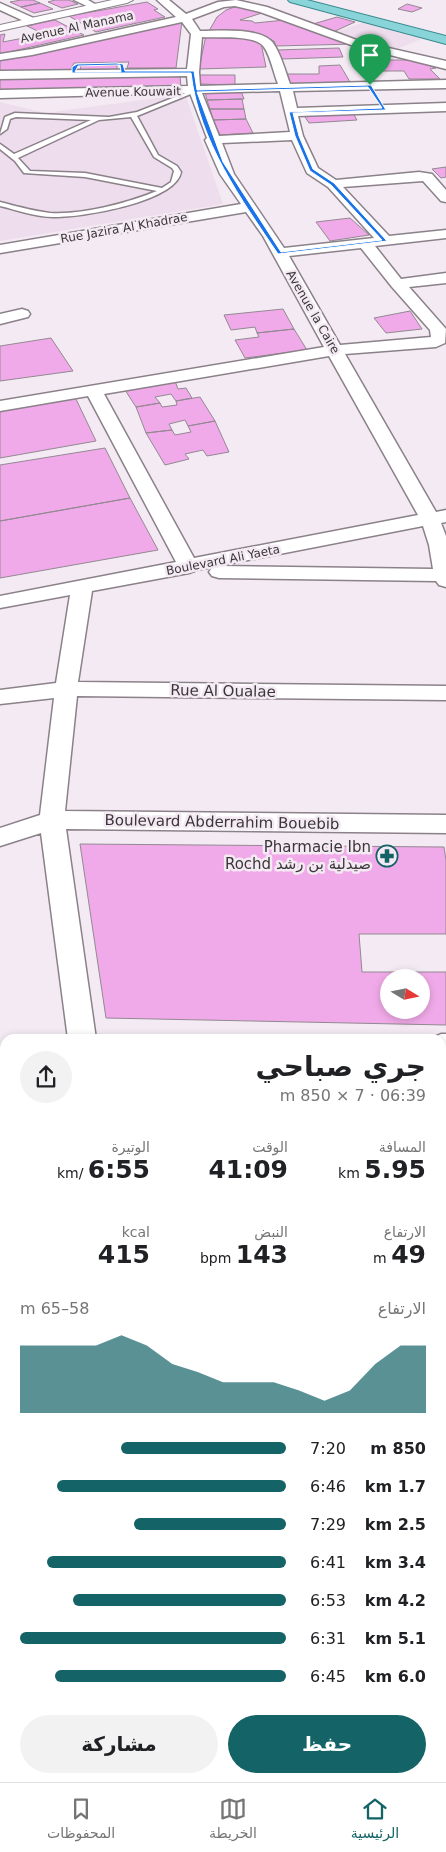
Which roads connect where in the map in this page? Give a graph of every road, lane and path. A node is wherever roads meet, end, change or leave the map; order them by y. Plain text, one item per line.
1 (79, 0) edge
2 (127, 0) edge
3 (162, 0) edge
4 (294, 0) edge
5 (314, 0) edge
6 (0, 6) edge
7 (95, 7) junction
8 (185, 18) junction
9 (32, 21) junction
10 (0, 28) edge
11 (196, 34) junction
12 (446, 34) edge
13 (446, 40) edge
14 (446, 46) edge
15 (0, 57) edge
16 (416, 58) junction
17 (367, 60) dead end
18 (446, 65) edge
19 (193, 72) junction
20 (361, 73) dead end
21 (0, 75) edge
22 (370, 85) junction
23 (286, 88) junction
24 (444, 88) edge
25 (195, 91) junction
26 (0, 94) edge
27 (446, 107) edge
28 (384, 110) junction
29 (291, 112) junction
30 (132, 115) junction
31 (97, 119) junction
32 (2, 122) edge
33 (0, 132) edge
34 (297, 136) junction
35 (212, 140) junction
36 (0, 146) edge
37 (14, 157) junction
38 (333, 184) junction
39 (164, 190) junction
40 (446, 198) edge
41 (0, 204) edge
42 (249, 207) junction
43 (446, 234) edge
44 (385, 241) junction
45 (365, 243) junction
46 (0, 250) edge
47 (279, 253) junction
48 (446, 278) edge
49 (397, 284) junction
50 (22, 314) dead end
51 (0, 318) edge
52 (441, 342) edge
53 (335, 350) junction
54 (93, 389) junction
55 (0, 406) edge
56 (441, 518) edge
57 (189, 567) junction
58 (165, 571) junction
59 (446, 578) edge
60 (82, 586) junction
61 (0, 602) edge
62 (66, 690) junction
63 (446, 694) edge
64 (0, 697) edge
65 (52, 820) junction
66 (446, 824) edge
67 (0, 837) edge
68 (81, 1034) edge

1 - 7 street
2 - 7 street
3 - 8 street
4 - 13 main road
5 - 12 main road
6 - 9 street
7 - 9 street
8 - 11 street
8 - 15 street, Avenue Al Manama
8 - 16 street, Avenue Al Manama
9 - 10 street
11 - 19 street, Avenue la Caire
11 - 23 street
14 - 16 street
16 - 17 street
16 - 18 street, Avenue Al Manama
19 - 21 street
19 - 25 street, Avenue la Caire
20 - 22 street
22 - 23 street, Avenue Kouwait
22 - 24 street, Avenue Kouwait
22 - 28 street
23 - 25 street, Avenue Kouwait
23 - 29 street
25 - 26 street, Avenue Kouwait
25 - 30 lane
25 - 35 street, Avenue la Caire
27 - 28 street
28 - 29 street
29 - 34 street
30 - 31 lane
30 - 39 lane
31 - 32 lane
31 - 37 lane
32 - 33 lane
34 - 35 street
34 - 38 street
35 - 42 street, Avenue la Caire
36 - 37 lane
37 - 39 lane
38 - 40 street
38 - 44 street
39 - 41 lane
42 - 46 street, Rue Jazira Al Khadrae
42 - 47 street, Avenue la Caire
43 - 44 street
44 - 45 street
45 - 47 street
45 - 49 street
47 - 53 street, Avenue la Caire
48 - 49 street
49 - 52 street
50 - 51 street
52 - 53 street
53 - 54 street
53 - 56 street, Avenue la Caire
54 - 55 street
54 - 57 street
56 - 57 street, Boulevard Ali Yaeta
56 - 59 street, Avenue la Caire
57 - 58 street, Boulevard Ali Yaeta
58 - 59 street
58 - 60 street, Boulevard Ali Yaeta
60 - 61 street, Boulevard Ali Yaeta
60 - 62 street
62 - 63 street, Rue Al Oualae
62 - 64 street, Rue Al Oualae
62 - 65 street
65 - 66 street, Boulevard Abderrahim Bouebib
65 - 67 street, Boulevard Abderrahim Bouebib
65 - 68 street

